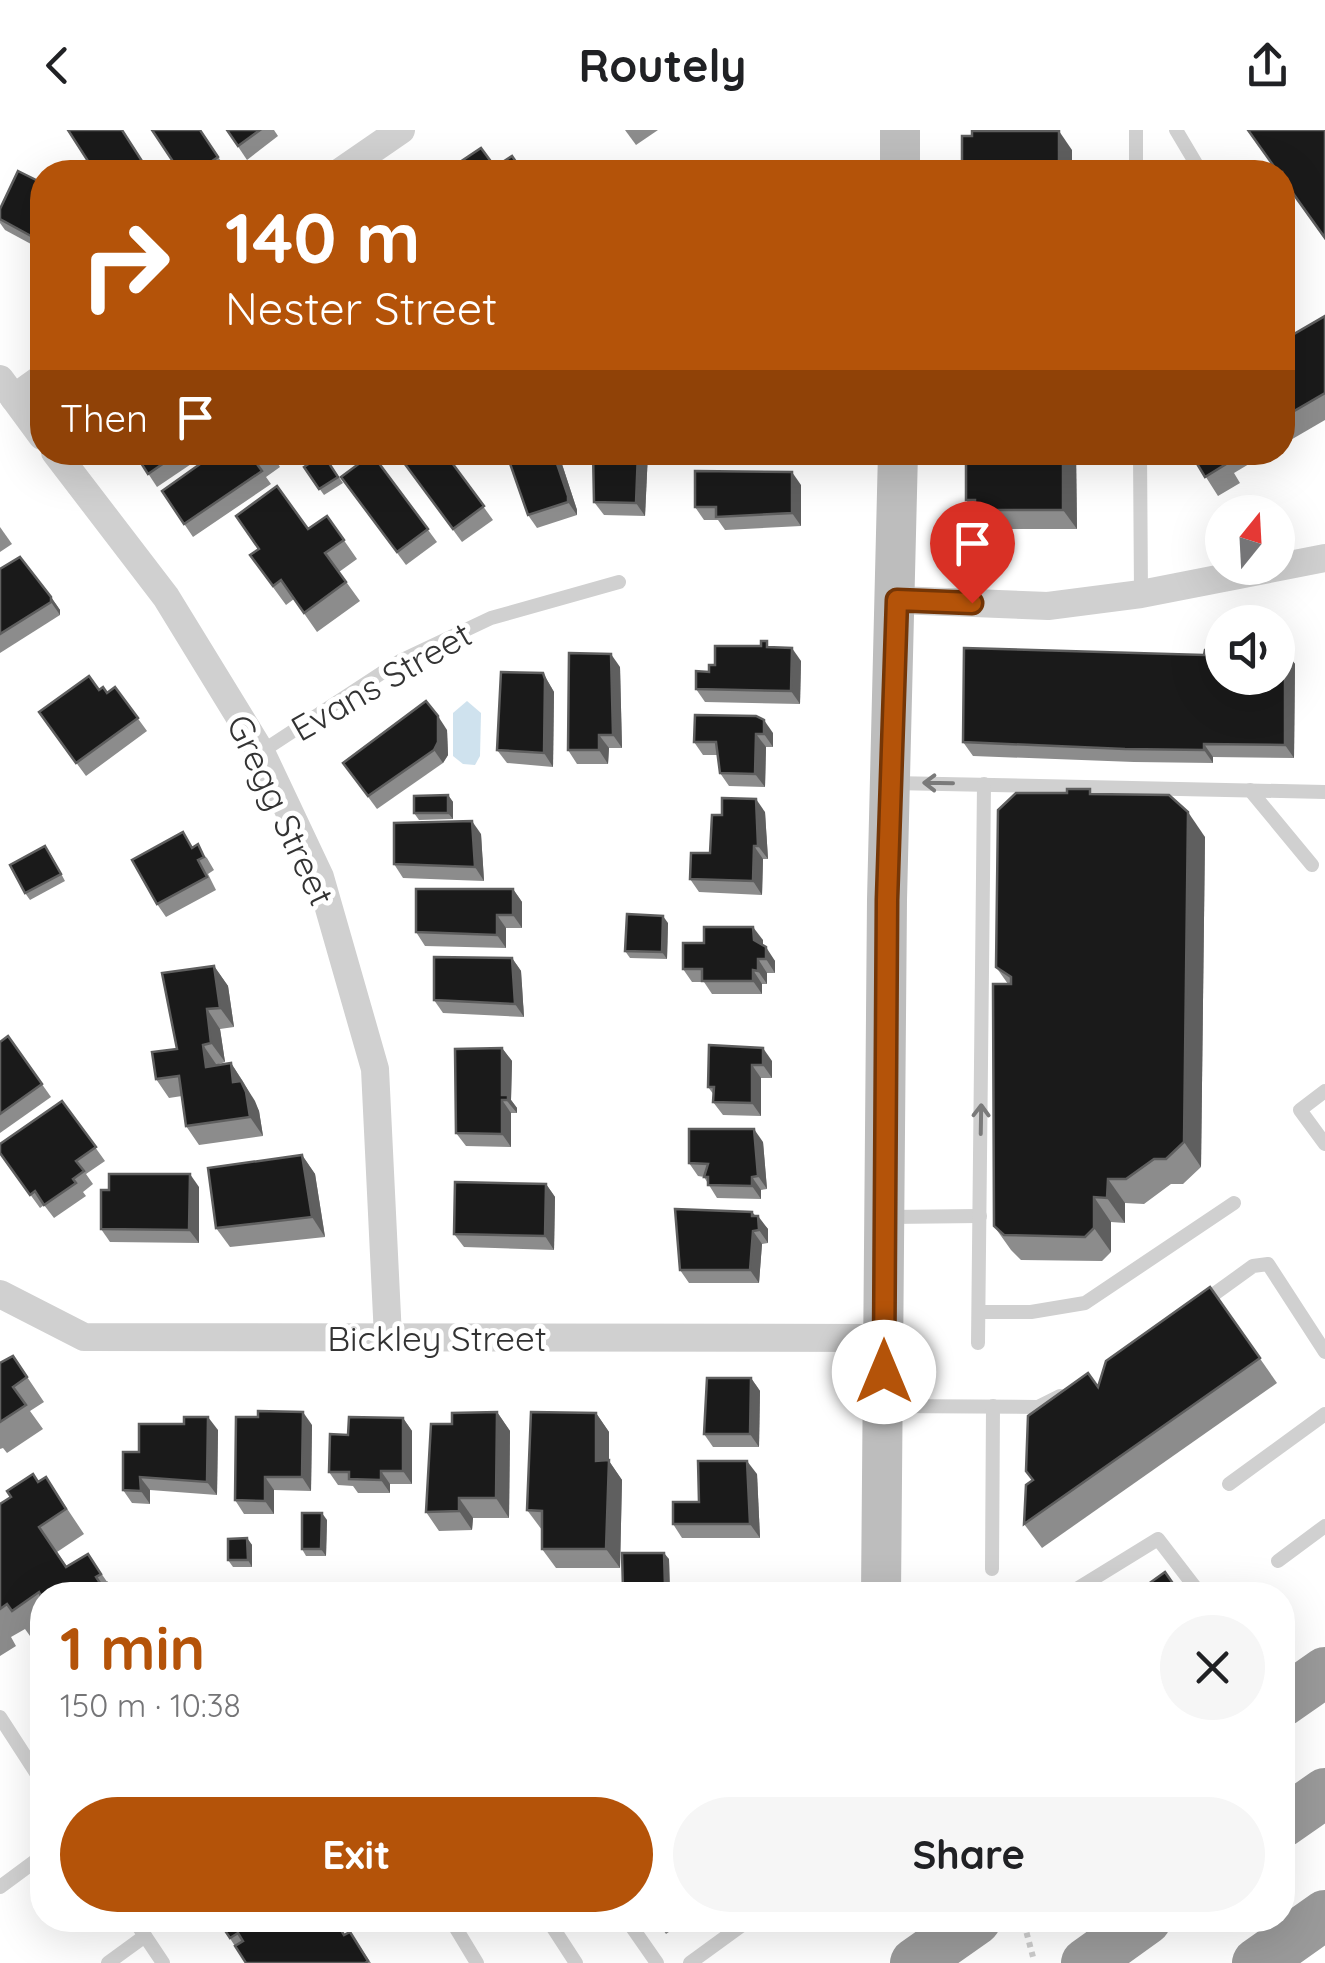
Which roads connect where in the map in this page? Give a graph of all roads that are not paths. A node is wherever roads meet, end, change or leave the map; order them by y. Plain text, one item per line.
1 (402, 130) edge
2 (900, 130) edge
3 (1136, 130) edge
4 (1176, 130) edge
5 (358, 160) edge
6 (900, 160) edge
7 (1136, 160) edge
8 (1194, 160) edge
9 (7, 388) edge
10 (30, 420) edge
11 (65, 465) edge
12 (898, 465) edge
13 (1140, 465) edge
14 (1323, 565) edge
15 (618, 582) dead end
16 (1142, 594) junction
17 (897, 600) junction
18 (261, 752) junction
19 (891, 783) junction
20 (984, 784) junction
21 (1250, 790) junction
22 (1325, 792) edge
23 (1312, 864) dead end
24 (1325, 1091) edge
25 (1325, 1144) edge
26 (1234, 1204) dead end
27 (884, 1216) junction
28 (980, 1216) junction
29 (0, 1294) edge
30 (1191, 1310) edge
31 (980, 1312) junction
32 (388, 1337) junction
33 (884, 1338) junction
34 (978, 1343) dead end
35 (1325, 1352) edge
36 (1083, 1385) edge
37 (884, 1406) junction
38 (993, 1406) junction
39 (1325, 1414) edge
40 (1228, 1484) dead end
41 (1325, 1526) edge
42 (1278, 1561) dead end
43 (992, 1570) dead end
44 (881, 1582) edge
45 (1089, 1582) edge
46 (1191, 1582) edge
47 (1325, 1672) edge
48 (1295, 1693) edge
49 (0, 1717) edge
50 (30, 1763) edge
51 (1325, 1793) edge
52 (1295, 1814) edge
53 (30, 1865) edge
54 (0, 1887) edge
55 (1325, 1915) edge
56 (142, 1932) edge
57 (458, 1932) edge
58 (556, 1932) edge
59 (635, 1932) edge
60 (733, 1932) edge
61 (1129, 1932) edge
62 (145, 1936) junction
63 (108, 1963) edge
64 (162, 1963) edge
65 (477, 1963) edge
66 (576, 1963) edge
67 (657, 1963) edge
68 (690, 1963) edge
69 (1086, 1963) edge
70 (1257, 1963) edge

1 - 5 street
2 - 6 main road
3 - 7 lane
4 - 8 lane
9 - 10 street
11 - 18 street, Gregg Street
12 - 17 main road
13 - 16 lane
14 - 16 street
15 - 18 lane, Evans Street
16 - 17 street
17 - 19 main road
18 - 32 street, Gregg Street
20 -> 19 lane
19 - 27 main road
20 - 21 lane
28 -> 20 lane
21 - 22 lane
21 - 23 lane
24 - 25 lane
26 - 31 lane
27 - 28 lane
27 - 33 main road
28 - 31 lane
29 - 32 street, Bickley Street
30 - 35 lane
31 - 34 lane
32 - 33 street, Bickley Street
33 - 37 main road
36 - 38 lane
37 - 38 lane
37 - 44 main road
38 - 43 lane
39 - 40 lane
41 - 42 lane
45 - 46 lane
47 - 48 highway
49 - 50 lane
51 - 52 highway
53 - 54 lane
55 - 70 highway
56 - 62 lane
57 - 65 lane
58 - 66 lane
59 - 67 lane
60 - 68 lane
61 - 69 highway
62 - 63 lane
62 - 64 lane

